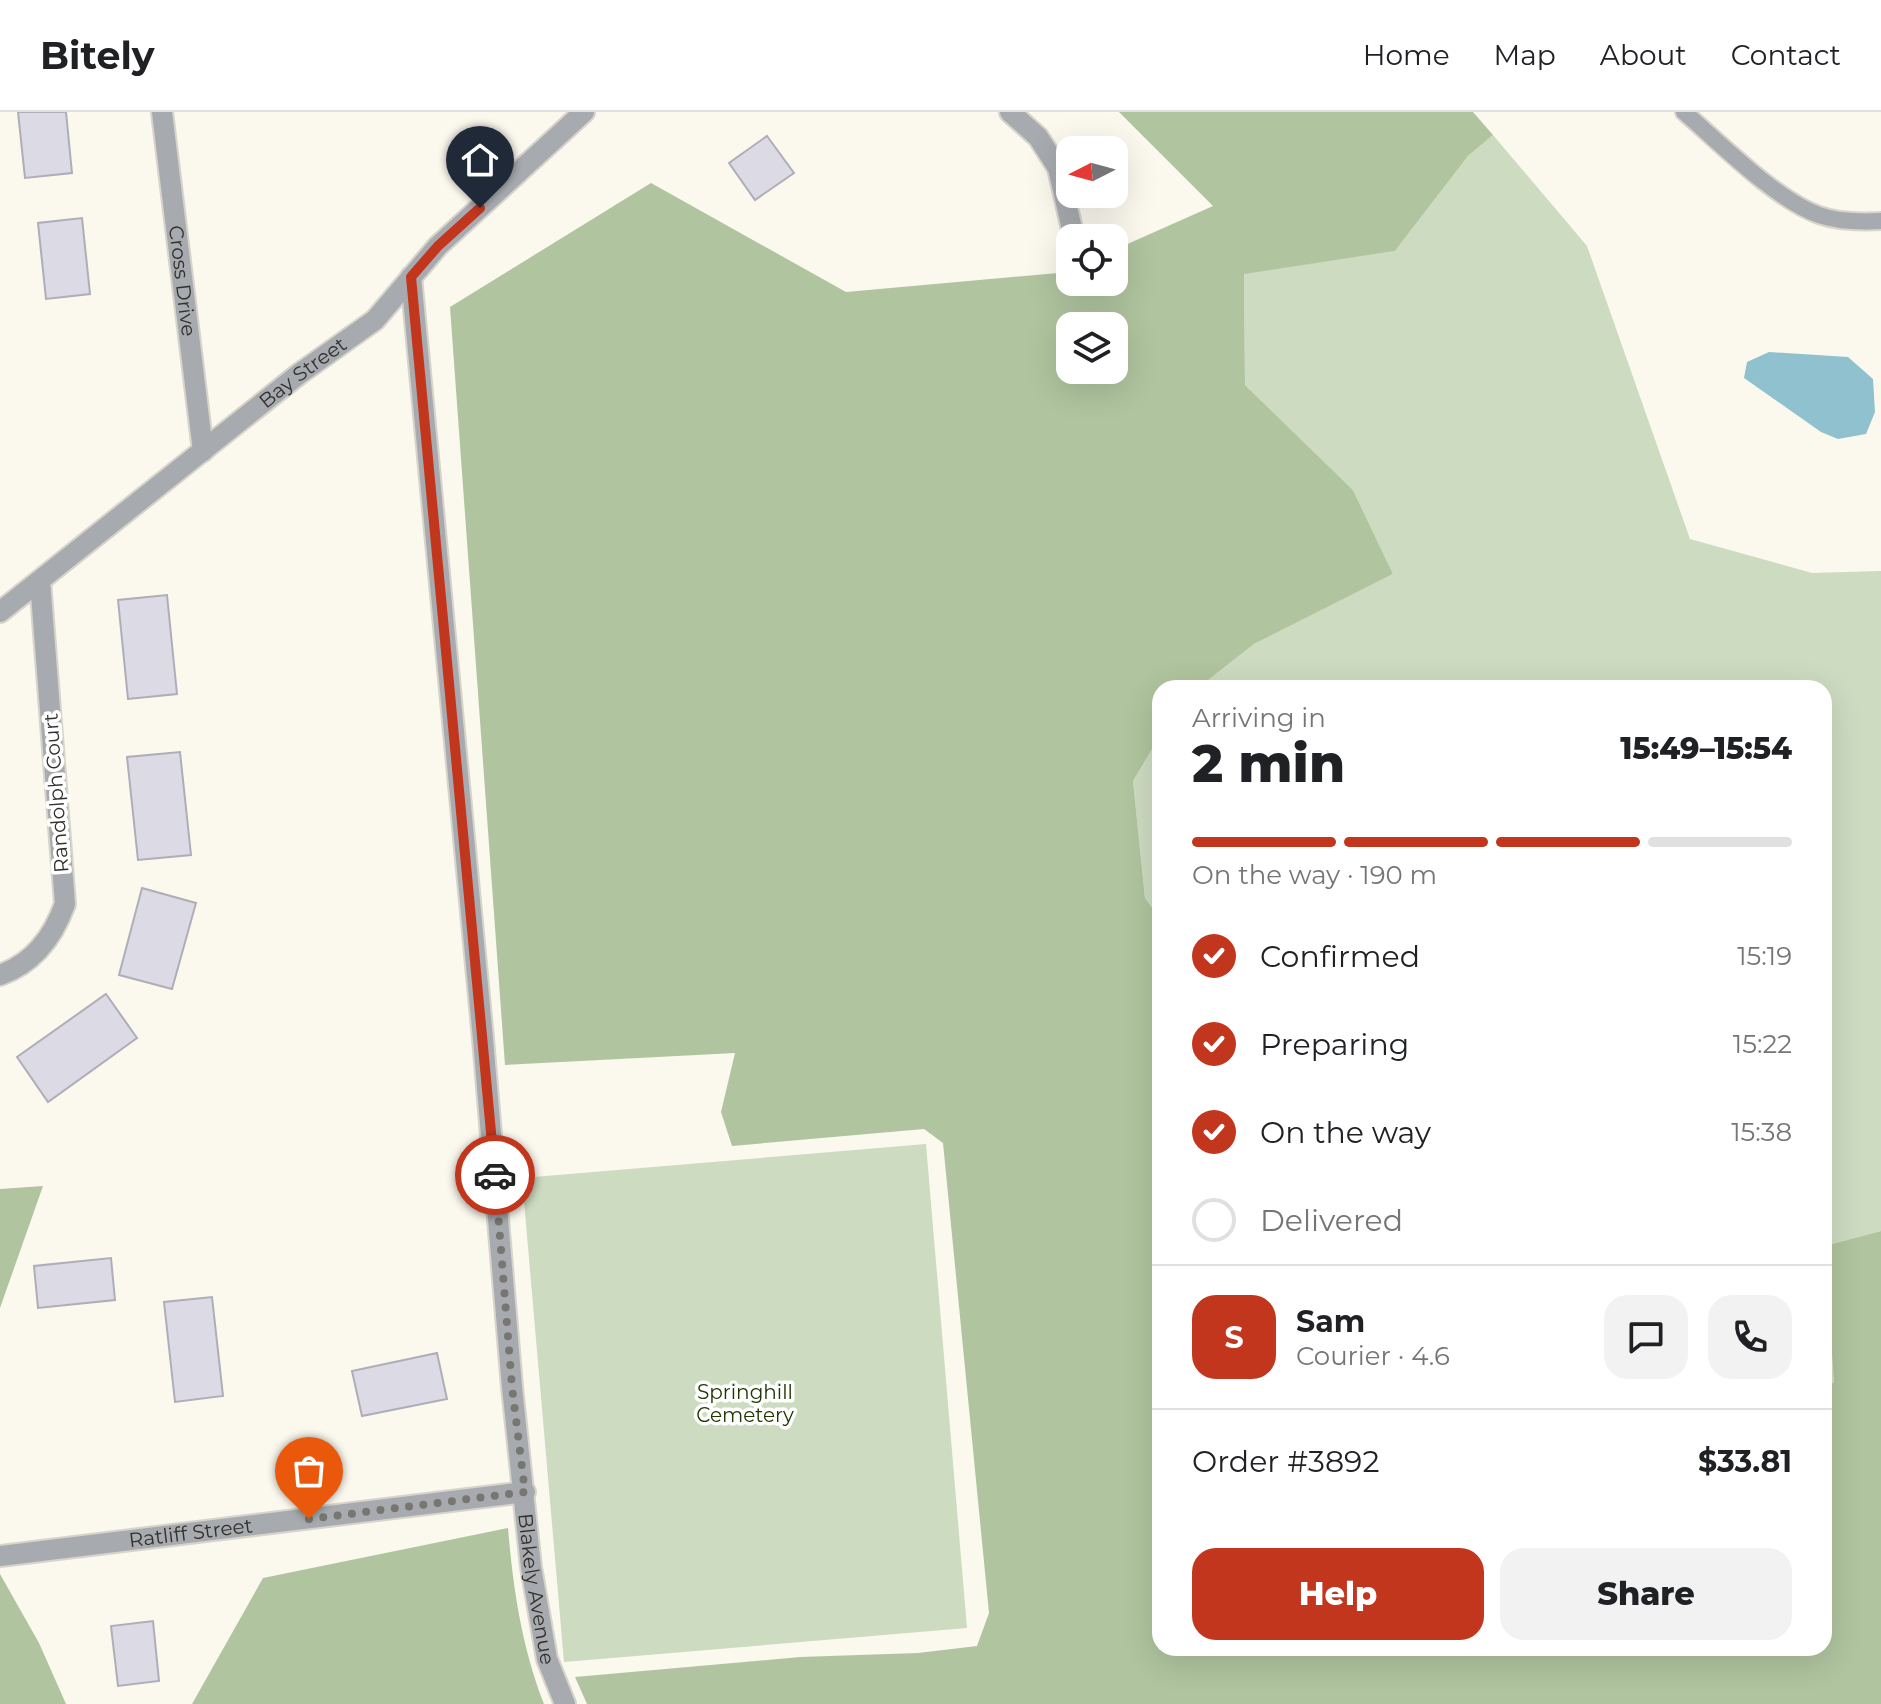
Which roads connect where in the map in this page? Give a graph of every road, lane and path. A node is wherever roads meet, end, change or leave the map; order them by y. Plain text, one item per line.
1 (162, 112) edge
2 (584, 112) edge
3 (1010, 112) edge
4 (1684, 112) edge
5 (1881, 221) edge
6 (1071, 224) edge
7 (411, 277) junction
8 (203, 451) junction
9 (40, 581) junction
10 (0, 612) edge
11 (0, 975) edge
12 (525, 1492) junction
13 (0, 1556) edge
14 (565, 1704) edge

1 - 8 street, Cross Drive
2 - 7 street, Bay Street
3 - 6 street
4 - 5 lane
7 - 8 street, Bay Street
7 - 12 street, Blakely Avenue
8 - 9 street, Bay Street
9 - 10 street, Bay Street
9 - 11 street, Randolph Court
12 - 13 street, Ratliff Street
12 - 14 street, Blakely Avenue

